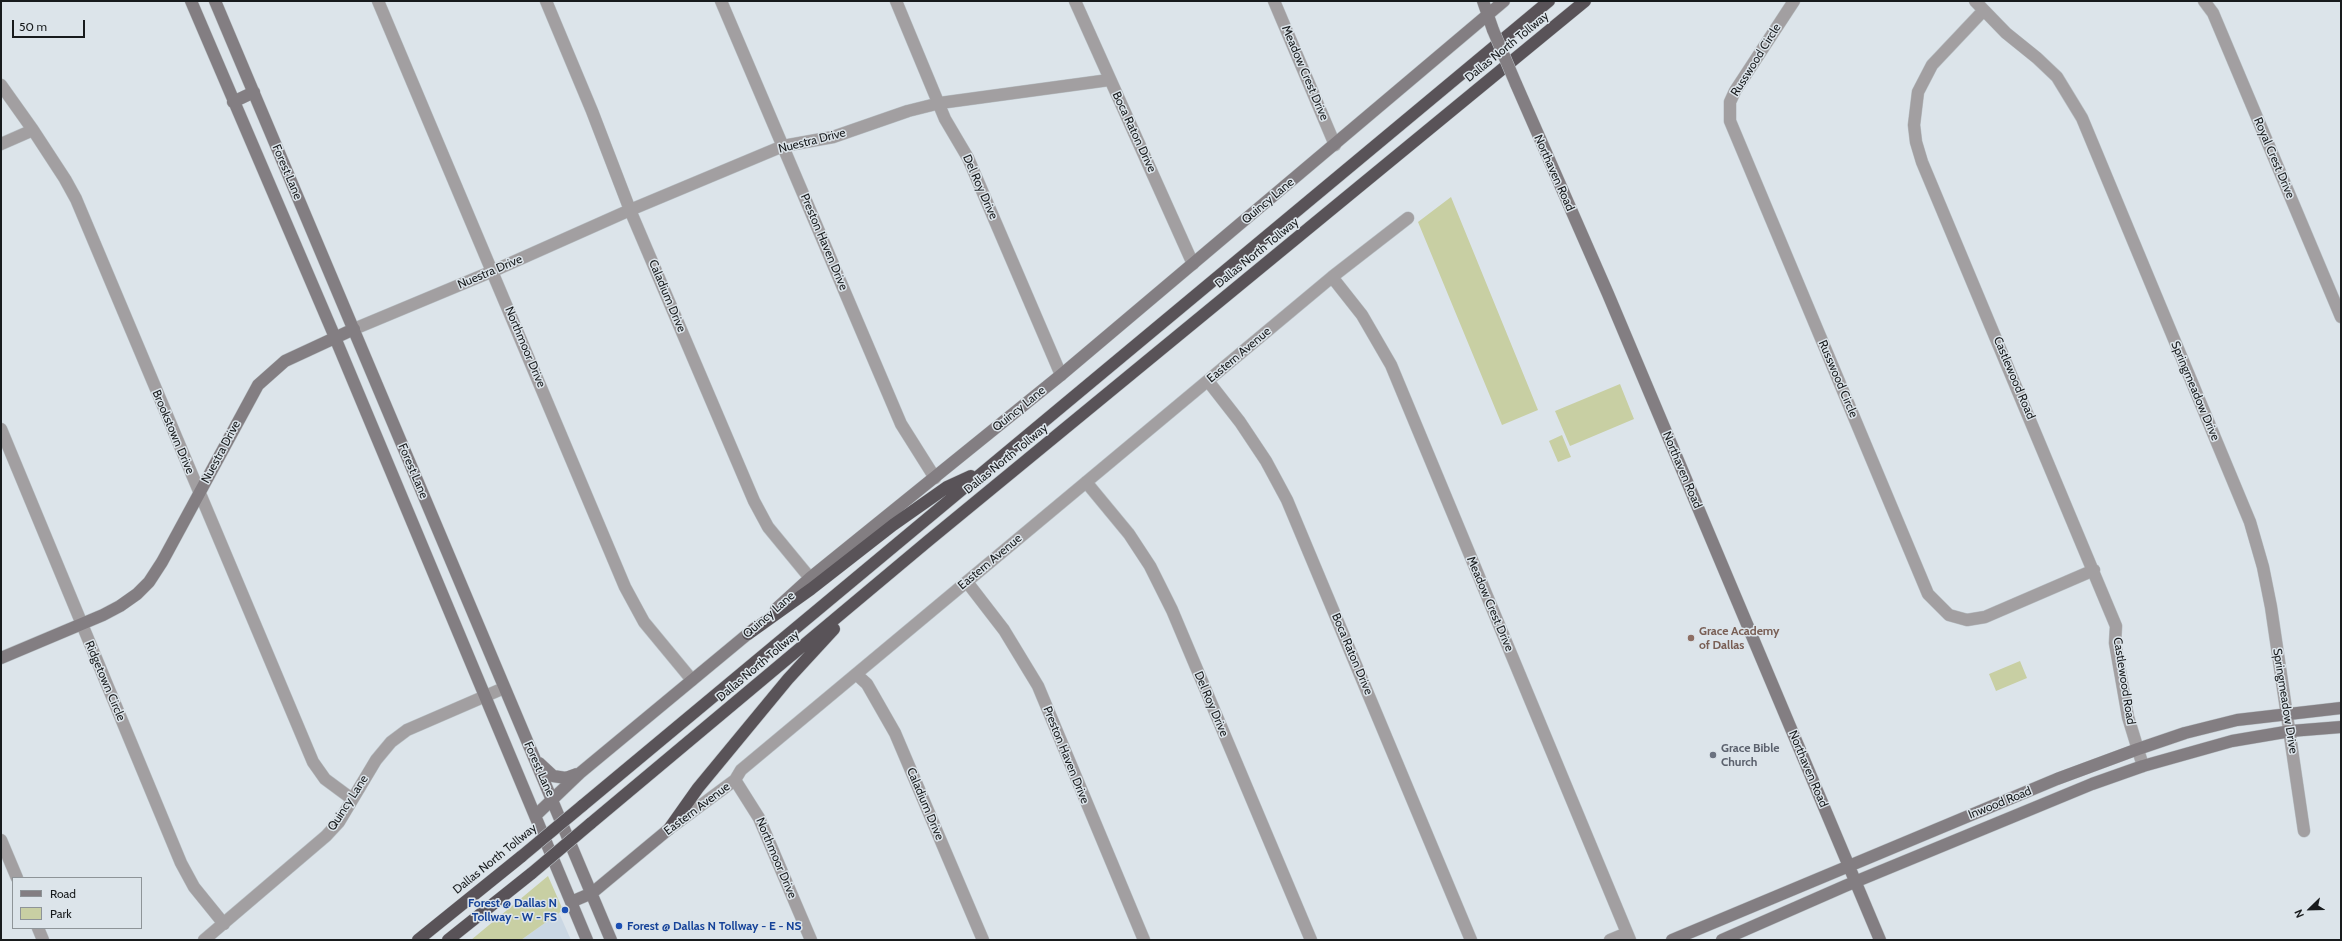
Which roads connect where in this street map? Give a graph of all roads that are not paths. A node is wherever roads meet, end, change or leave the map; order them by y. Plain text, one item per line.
1 (190, 1) edge
2 (215, 1) edge
3 (378, 1) edge
4 (546, 1) edge
5 (721, 1) edge
6 (896, 1) edge
7 (1075, 1) edge
8 (1274, 1) edge
9 (1483, 1) edge
10 (1504, 1) edge
11 (1549, 1) edge
12 (1585, 1) edge
13 (1794, 1) edge
14 (1975, 1) edge
15 (2204, 1) edge
16 (1983, 11) junction
17 (1487, 16) junction
18 (1109, 80) junction
19 (1, 85) edge
20 (254, 92) junction
21 (233, 102) junction
22 (940, 103) junction
23 (34, 130) junction
24 (1, 144) edge
25 (1336, 145) junction
26 (783, 146) junction
27 (630, 210) junction
28 (1408, 218) dead end
29 (1193, 264) junction
30 (493, 271) junction
31 (1332, 277) junction
32 (2341, 317) edge
33 (354, 329) junction
34 (334, 337) junction
35 (1061, 375) junction
36 (1208, 381) junction
37 (1, 430) edge
38 (403, 448) junction
39 (383, 456) junction
40 (987, 468) junction
41 (935, 478) junction
42 (1086, 482) junction
43 (199, 494) junction
44 (452, 563) junction
45 (2094, 570) junction
46 (432, 571) junction
47 (810, 578) junction
48 (966, 582) junction
49 (860, 600) junction
50 (82, 623) junction
51 (748, 634) junction
52 (1, 658) edge
53 (856, 674) junction
54 (692, 680) junction
55 (504, 688) junction
56 (484, 696) junction
57 (2341, 708) edge
58 (2288, 713) junction
59 (2341, 727) edge
60 (2290, 731) junction
61 (2138, 749) junction
62 (536, 760) junction
63 (2143, 766) junction
64 (580, 773) junction
65 (735, 780) junction
66 (352, 799) junction
67 (553, 799) junction
68 (535, 816) junction
69 (669, 829) junction
70 (2304, 831) dead end
71 (1, 840) edge
72 (1849, 866) junction
73 (17, 877) edge
74 (1856, 882) junction
75 (592, 893) junction
76 (571, 902) junction
77 (224, 924) junction
78 (38, 929) edge
79 (1629, 936) edge
80 (43, 940) edge
81 (204, 940) edge
82 (418, 940) edge
83 (448, 940) edge
84 (587, 940) edge
85 (612, 940) edge
86 (811, 940) edge
87 (983, 940) edge
88 (1144, 940) edge
89 (1311, 940) edge
90 (1471, 940) edge
91 (1610, 940) edge
92 (1672, 940) edge
93 (1722, 940) edge
94 (1880, 940) edge

1 - 21 main road, Forest Lane
2 - 20 main road, Forest Lane
3 - 30 street, Northmoor Drive
4 - 27 street, Caladium Drive
5 - 26 street, Preston Haven Drive
6 - 22 street, Del Roy Drive
7 - 18 street, Boca Raton Drive
8 - 25 street, Meadow Crest Drive
9 - 17 main road, Northaven Road
10 - 17 main road, Quincy Lane
11 - 40 highway, Dallas North Tollway
12 - 49 highway, Dallas North Tollway
13 - 45 street, Russwood Circle
14 - 16 street, Springmeadow Drive
15 - 32 street, Royal Crest Drive
16 - 45 street, Castlewood Road
16 - 58 street, Springmeadow Drive
17 - 25 main road, Quincy Lane
17 - 72 main road, Northaven Road, bridge
18 - 22 street, Nuestra Drive
18 - 29 street, Boca Raton Drive
19 - 23 street, Brookstown Drive
20 - 21 main road
20 - 33 main road, Forest Lane
21 - 34 main road, Forest Lane
22 - 26 street, Nuestra Drive
22 - 35 street, Del Roy Drive
23 - 24 street
23 - 43 street, Brookstown Drive
25 - 29 main road, Quincy Lane
26 - 27 street, Nuestra Drive
26 - 41 street, Preston Haven Drive
27 - 30 street, Nuestra Drive
27 - 47 street, Caladium Drive
28 - 31 street, Eastern Avenue
29 - 35 main road, Quincy Lane
30 - 33 street, Nuestra Drive
30 - 54 street, Northmoor Drive
31 - 36 street, Eastern Avenue
31 - 79 street, Meadow Crest Drive
33 - 34 main road, Nuestra Drive
33 - 38 main road, Forest Lane
34 - 39 main road, Forest Lane
34 - 43 main road, Nuestra Drive
35 - 41 main road, Quincy Lane
36 - 42 street, Eastern Avenue
36 - 90 street, Boca Raton Drive
37 - 50 street, Ridgetown Circle
38 - 39 main road
38 - 44 main road, Forest Lane
39 - 46 main road, Forest Lane
40 - 51 highway
40 - 82 highway, Dallas North Tollway, bridge
41 - 47 main road, Quincy Lane
42 - 48 street, Eastern Avenue
42 - 89 street, Del Roy Drive
43 - 50 main road, Nuestra Drive
43 - 66 street, Brookstown Drive
44 - 46 main road
44 - 55 main road, Forest Lane
45 - 61 street, Castlewood Road
46 - 56 main road, Forest Lane
47 - 51 main road, Quincy Lane
48 - 53 street, Eastern Avenue
48 - 88 street, Preston Haven Drive
49 - 69 highway
49 - 83 highway, Dallas North Tollway, bridge
50 - 52 main road, Nuestra Drive
50 - 77 street, Ridgetown Circle
51 - 54 main road, Quincy Lane
53 - 65 street, Eastern Avenue
53 - 87 street, Caladium Drive
54 - 64 main road, Quincy Lane
55 - 56 street, Quincy Lane
55 - 62 main road, Forest Lane
56 - 66 street, Quincy Lane
56 - 68 main road, Forest Lane
57 - 58 main road, Inwood Road
58 - 60 street, Springmeadow Drive
58 - 61 main road, Inwood Road
59 - 60 main road, Inwood Road
60 - 63 main road, Inwood Road
60 - 70 street, Springmeadow Drive
61 - 63 street, Castlewood Road
61 - 72 main road, Inwood Road
62 - 64 main road
62 - 67 main road, Forest Lane
63 - 74 main road, Inwood Road
64 - 67 main road, Quincy Lane
65 - 69 street, Eastern Avenue
65 - 86 street, Northmoor Drive
66 - 77 street, Quincy Lane
67 - 68 main road, Quincy Lane
67 - 75 main road, Forest Lane
68 - 76 main road, Forest Lane
69 - 75 main road, Eastern Avenue
71 - 73 street
72 - 74 main road, Northaven Road
72 - 92 main road, Inwood Road
74 - 93 main road, Inwood Road
74 - 94 main road, Northaven Road
75 - 76 main road, Eastern Avenue
75 - 85 main road, Forest Lane
76 - 84 main road, Forest Lane
77 - 81 street, Quincy Lane
78 - 80 street
79 - 91 street

